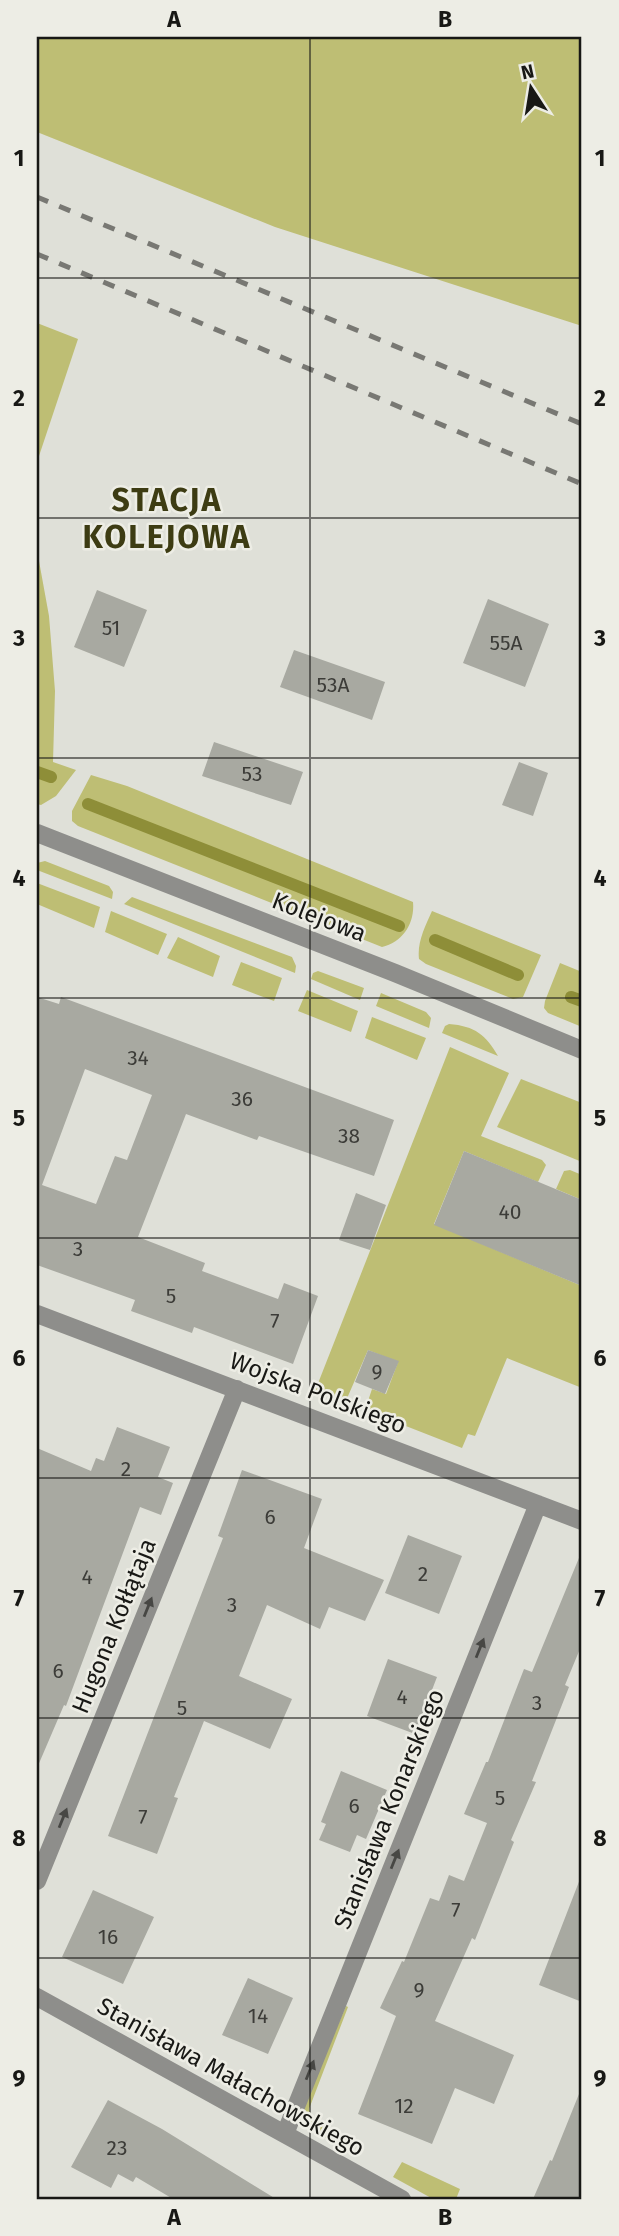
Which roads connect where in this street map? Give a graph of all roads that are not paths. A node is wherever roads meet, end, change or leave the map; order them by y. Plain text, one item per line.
1 (37, 833) edge
2 (582, 1050) edge
3 (37, 1314) edge
4 (237, 1389) junction
5 (538, 1504) junction
6 (582, 1521) edge
7 (37, 1881) edge
8 (37, 1997) edge
9 (285, 2134) junction
10 (402, 2199) edge

1 - 2 street, Kolejowa
3 - 4 street, Wojska Polskiego
4 - 5 street, Wojska Polskiego
7 -> 4 street, Hugona Kołłątaja
5 - 6 street, Wojska Polskiego
9 -> 5 street, Stanisława Konarskiego
8 - 9 street, Stanisława Małachowskiego
9 - 10 street, Stanisława Małachowskiego

